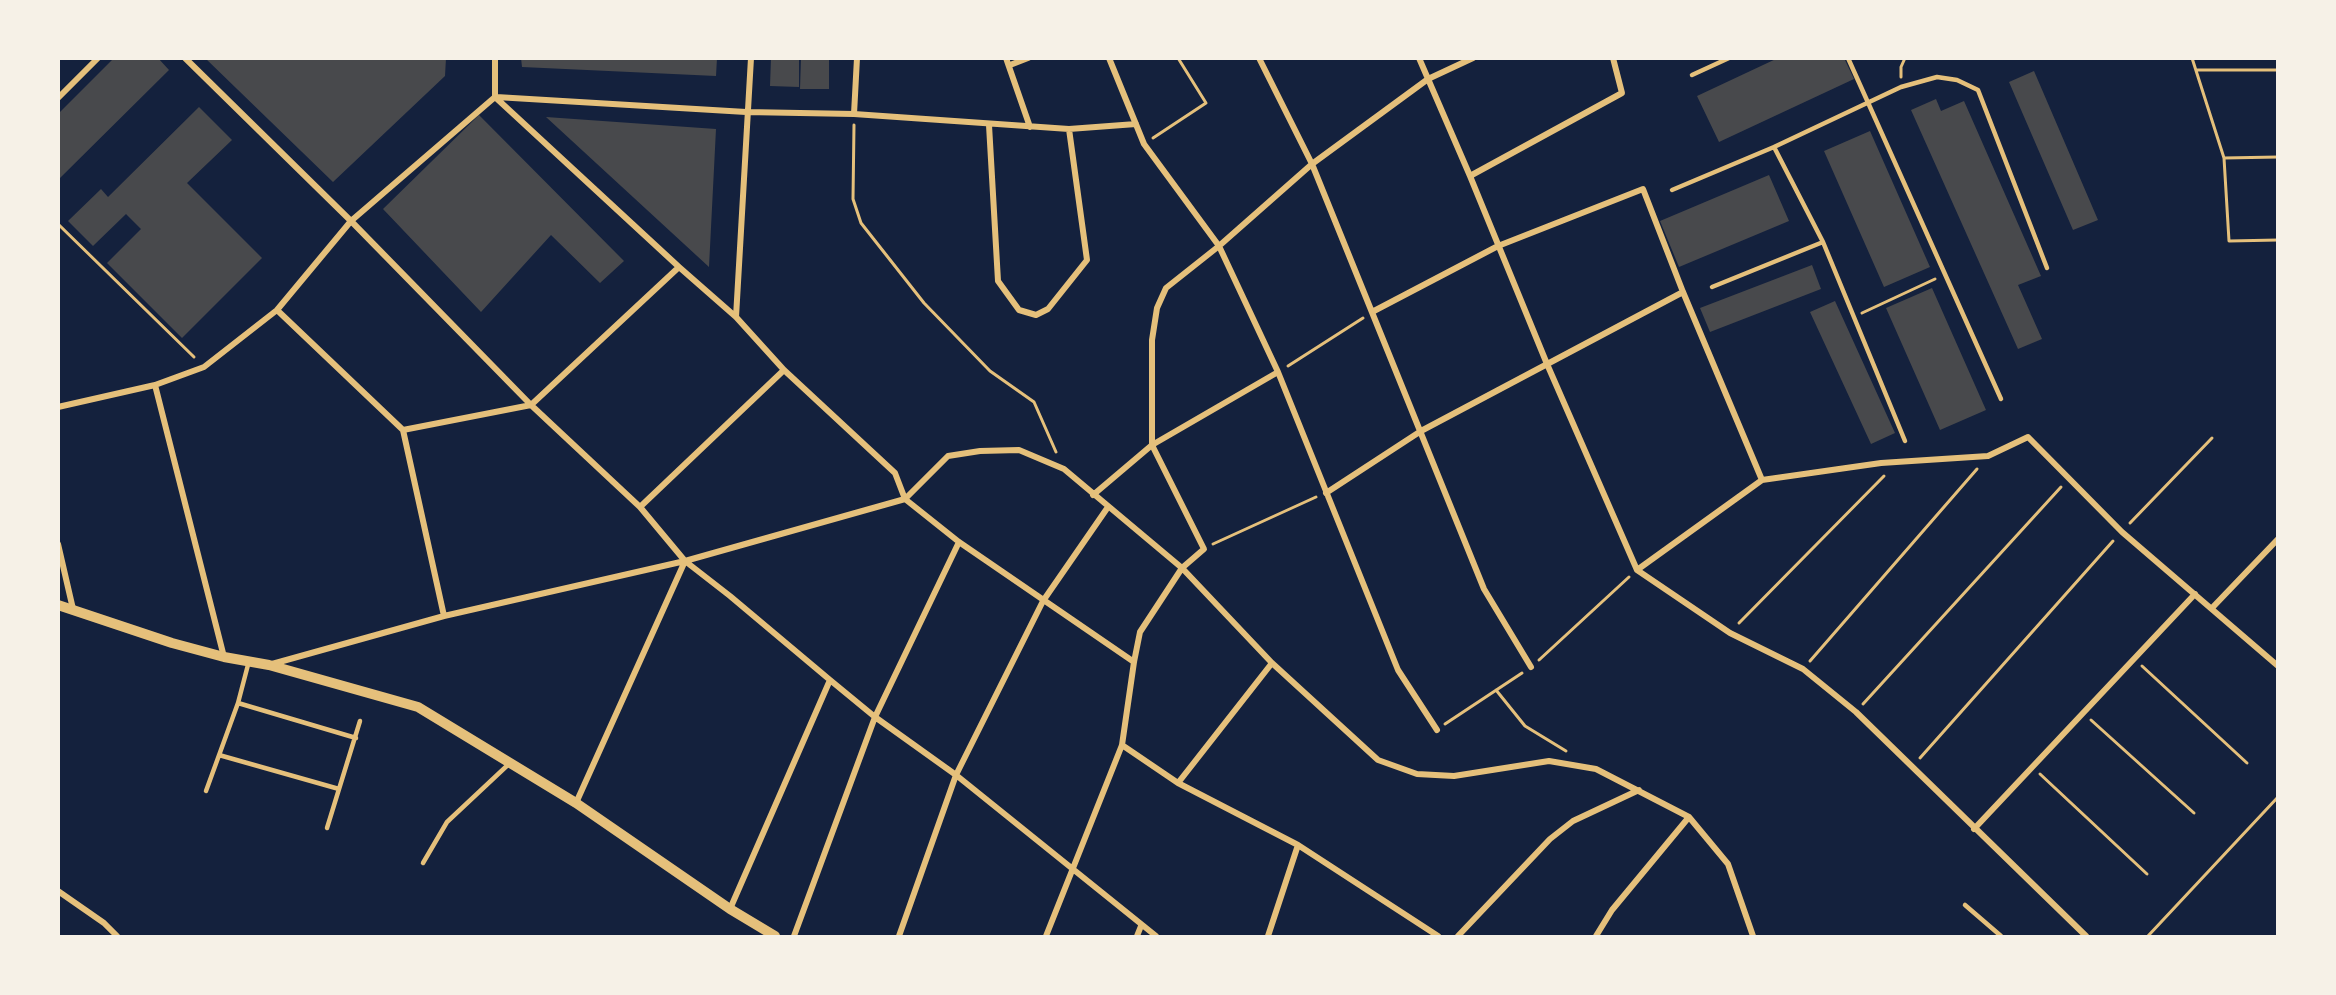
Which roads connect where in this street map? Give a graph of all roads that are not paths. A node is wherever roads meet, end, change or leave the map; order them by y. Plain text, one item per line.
1 (98, 58) edge
2 (185, 58) edge
3 (495, 58) edge
4 (751, 58) edge
5 (857, 58) edge
6 (1028, 58) edge
7 (1109, 58) edge
8 (1259, 58) edge
9 (1419, 58) edge
10 (1473, 58) edge
11 (1613, 58) edge
12 (1729, 58) edge
13 (1848, 58) edge
14 (1008, 62) edge
15 (1692, 75) dead end
16 (1428, 79) junction
17 (495, 97) junction
18 (58, 98) edge
19 (1868, 101) junction
20 (746, 112) junction
21 (854, 114) junction
22 (1136, 124) junction
23 (989, 125) junction
24 (1030, 127) junction
25 (1069, 129) junction
26 (1774, 147) junction
27 (1312, 164) junction
28 (1470, 176) junction
29 (1672, 190) dead end
30 (351, 221) junction
31 (1823, 242) junction
32 (1219, 246) junction
33 (1498, 246) junction
34 (679, 267) junction
35 (2047, 268) dead end
36 (1712, 286) dead end
37 (1683, 292) junction
38 (277, 310) junction
39 (1372, 312) junction
40 (736, 316) junction
41 (1547, 364) junction
42 (784, 370) junction
43 (1278, 372) junction
44 (155, 385) junction
45 (2001, 399) dead end
46 (531, 405) junction
47 (58, 408) edge
48 (404, 430) junction
49 (1421, 431) junction
50 (1905, 441) dead end
51 (1152, 445) junction
52 (1762, 480) junction
53 (1326, 493) junction
54 (1093, 495) junction
55 (905, 499) junction
56 (640, 507) junction
57 (1108, 507) junction
58 (2277, 539) edge
59 (959, 542) junction
60 (58, 544) edge
61 (685, 561) junction
62 (1182, 568) junction
63 (1637, 570) junction
64 (2195, 594) junction
65 (1043, 601) junction
66 (58, 605) edge
67 (2212, 608) junction
68 (73, 609) junction
69 (444, 616) junction
70 (224, 657) junction
71 (249, 662) junction
72 (1134, 662) junction
73 (1272, 663) junction
74 (269, 665) junction
75 (2277, 666) edge
76 (1531, 667) road end
77 (830, 680) junction
78 (238, 703) junction
79 (875, 717) junction
80 (360, 721) dead end
81 (1437, 730) road end
82 (356, 738) junction
83 (1122, 745) junction
84 (219, 755) junction
85 (511, 762) junction
86 (956, 775) junction
87 (1178, 783) junction
88 (339, 789) junction
89 (1639, 790) junction
90 (206, 791) dead end
91 (576, 803) junction
92 (1689, 817) junction
93 (327, 828) dead end
94 (1974, 829) junction
95 (1298, 845) junction
96 (423, 863) dead end
97 (1072, 868) junction
98 (58, 891) edge
99 (1965, 905) dead end
100 (730, 909) junction
101 (1141, 926) junction
102 (117, 936) edge
103 (775, 936) edge
104 (794, 936) edge
105 (899, 936) edge
106 (1046, 936) edge
107 (1137, 936) edge
108 (1156, 936) edge
109 (1268, 936) edge
110 (1438, 936) edge
111 (1458, 936) edge
112 (1596, 936) edge
113 (1753, 936) edge
114 (2001, 936) edge
115 (2086, 936) edge

1 - 18 street
2 - 30 street
3 - 17 street
4 - 20 street
5 - 21 street
6 - 14 street
7 - 22 street
8 - 27 street
9 - 16 street
10 - 16 street
11 - 28 street
12 - 15 lane
13 - 19 lane
14 - 24 street
16 - 27 street
16 - 28 street
17 - 20 street
17 - 30 street
17 - 34 street
19 - 26 lane
19 - 35 lane
19 - 45 lane
20 - 21 street
20 - 40 street
21 - 23 street
22 - 25 street
22 - 32 street
23 - 24 street
23 - 25 street
24 - 25 street
26 - 29 lane
26 - 31 lane
27 - 32 street
27 - 39 street
28 - 33 street
30 - 38 street
30 - 46 street
31 - 36 lane
31 - 50 lane
32 - 43 street
32 - 51 street
33 - 37 street
33 - 39 street
33 - 41 street
34 - 40 street
34 - 46 street
37 - 41 street
37 - 52 street
38 - 44 street
38 - 48 street
39 - 49 street
40 - 42 street
41 - 49 street
41 - 63 street
42 - 55 street
42 - 56 street
43 - 51 street
43 - 53 street
44 - 47 street
44 - 70 street
46 - 48 street
46 - 56 street
48 - 69 street
49 - 53 street
49 - 76 street
51 - 54 street
51 - 62 street
52 - 63 street
52 - 64 street
53 - 81 street
54 - 55 street
54 - 57 street
55 - 59 street
55 - 61 street
56 - 61 street
57 - 62 street
57 - 65 street
58 - 67 street
59 - 65 street
59 - 79 street
60 - 68 street
61 - 69 street
61 - 77 street
61 - 91 street
62 - 72 street
62 - 73 street
63 - 94 street
64 - 67 street
64 - 94 street
65 - 72 street
65 - 86 street
66 - 68 street
67 - 75 street
68 - 70 street
69 - 74 street
70 - 71 street
71 - 74 street
71 - 78 lane
72 - 83 street
73 - 87 street
73 - 89 street
74 - 85 street
77 - 79 street
77 - 100 street
78 - 82 lane
78 - 84 lane
79 - 86 street
79 - 104 street
80 - 82 lane
82 - 88 lane
83 - 87 street
83 - 97 street
84 - 88 lane
84 - 90 lane
85 - 91 street
85 - 96 lane
86 - 97 street
86 - 105 street
87 - 95 street
88 - 93 lane
89 - 92 street
89 - 111 street
91 - 100 street
92 - 112 street
92 - 113 street
94 - 115 street
95 - 109 street
95 - 110 street
97 - 101 street
97 - 106 street
98 - 102 street
99 - 114 lane
100 - 103 street
101 - 107 street
101 - 108 street

